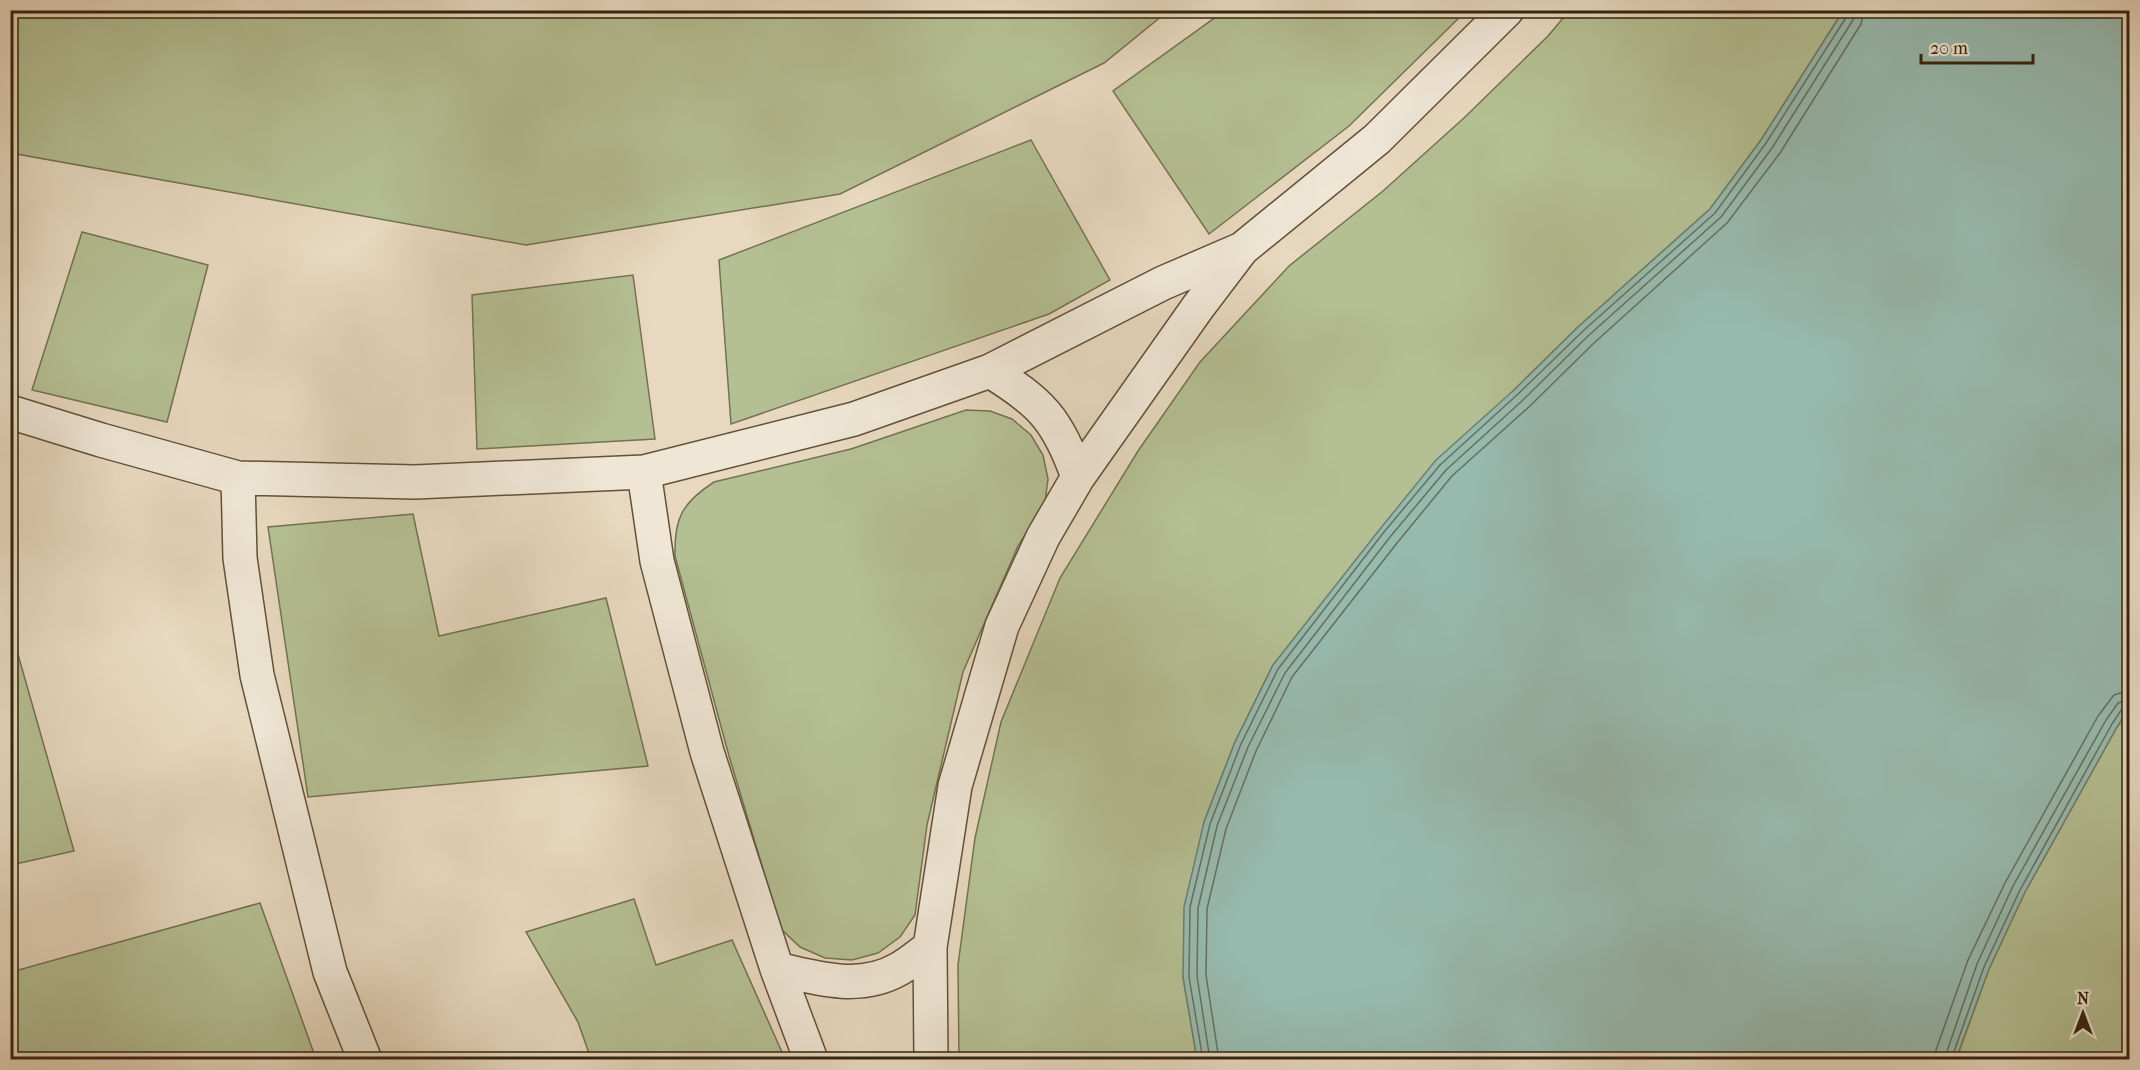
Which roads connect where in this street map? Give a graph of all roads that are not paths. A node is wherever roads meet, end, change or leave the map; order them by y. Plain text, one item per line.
1 (1507, 10) edge
2 (1242, 249) junction
3 (990, 371) junction
4 (10, 412) edge
5 (644, 472) junction
6 (1078, 477) junction
7 (238, 478) junction
8 (930, 947) junction
9 (777, 969) junction
10 (365, 1059) edge
11 (811, 1059) edge
12 (931, 1059) edge

1 - 2 street
2 - 3 street
2 - 6 street
3 - 5 street
3 - 6 street
4 - 7 street
5 - 7 street
5 - 9 street
6 - 8 street
7 - 10 street
8 - 9 street
8 - 12 street
9 - 11 street

